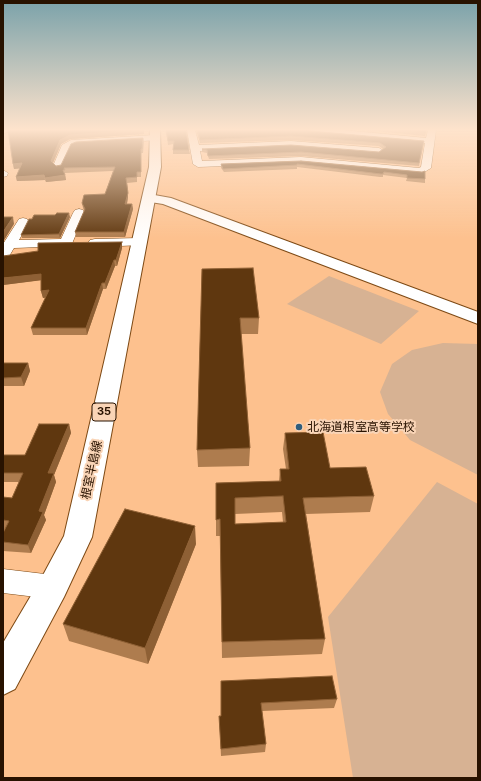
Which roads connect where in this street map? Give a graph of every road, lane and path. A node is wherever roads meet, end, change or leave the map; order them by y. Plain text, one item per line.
1 (155, 166) edge
2 (379, 166) edge
3 (426, 166) edge
4 (149, 198) junction
5 (79, 213) dead end
6 (23, 222) dead end
7 (139, 242) junction
8 (66, 243) junction
9 (10, 244) junction
10 (3, 255) edge
11 (478, 318) edge
12 (3, 581) edge
13 (53, 587) junction
14 (3, 677) edge

1 - 4 main road, 根室半島線 / 35
2 - 3 street
4 - 7 main road, 根室半島線 / 35
4 - 11 main road
5 - 8 street
6 - 9 street
7 - 8 street
7 - 13 main road, 根室半島線 / 35
8 - 9 street
9 - 10 street
12 - 13 street
13 - 14 main road, 根室半島線 / 35

